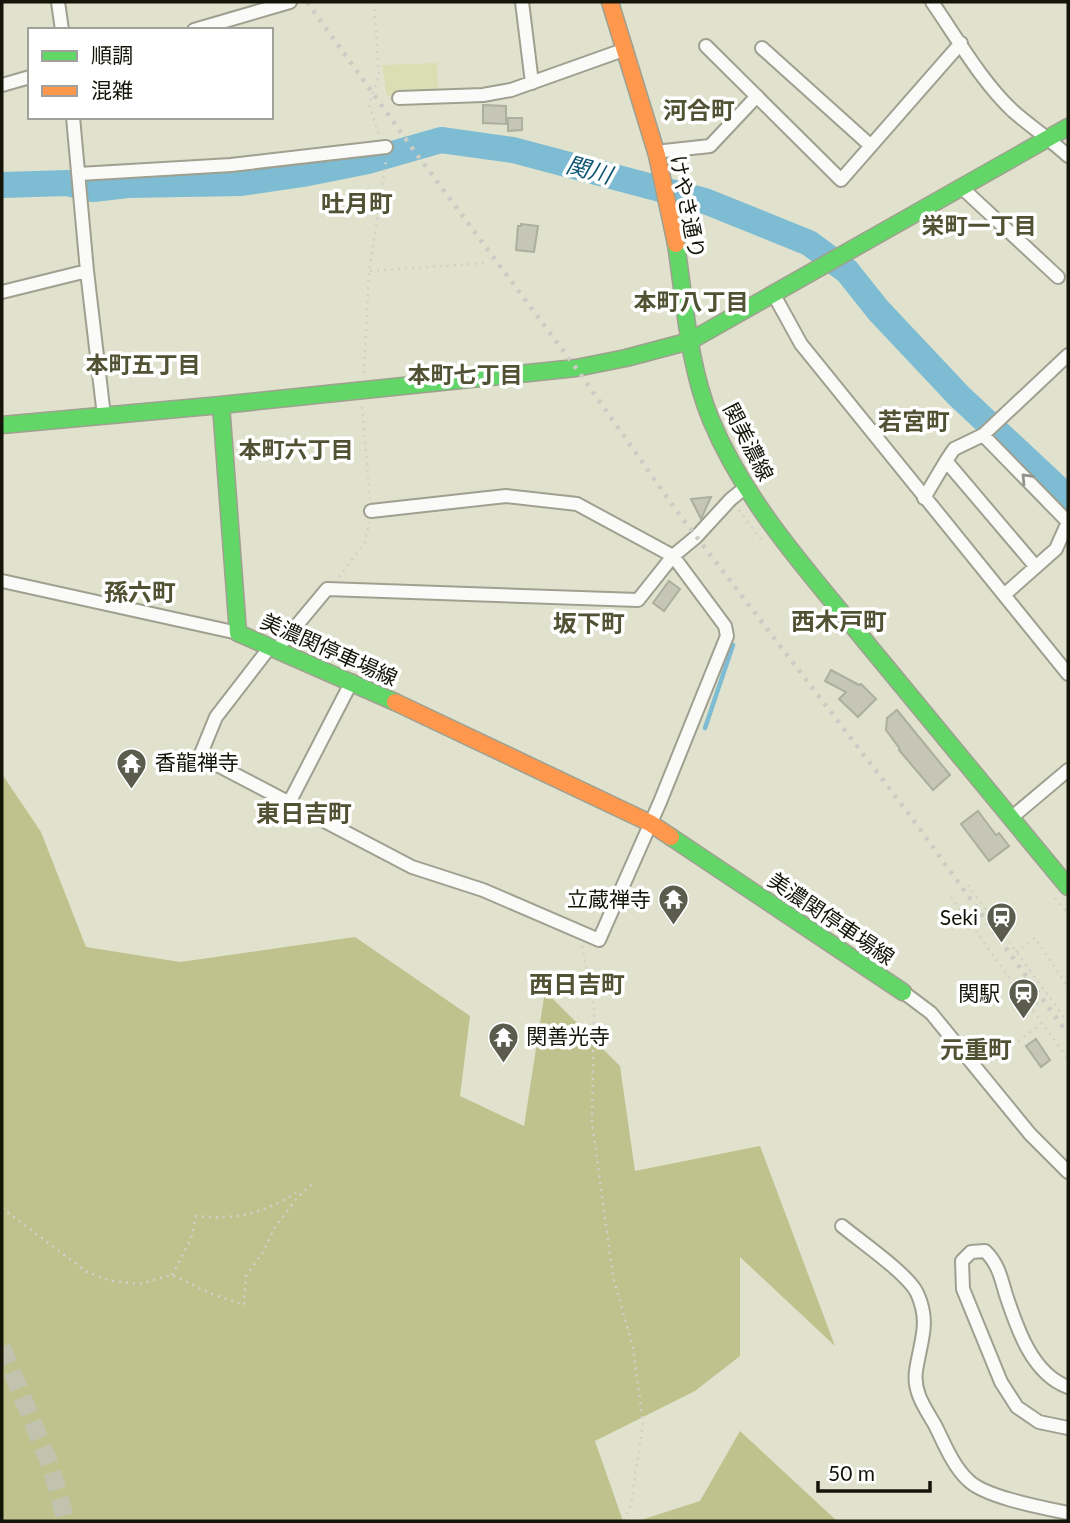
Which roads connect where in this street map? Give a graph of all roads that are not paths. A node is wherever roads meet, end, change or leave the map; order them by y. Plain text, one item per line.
1 (58, 2) edge
2 (290, 2) edge
3 (522, 2) edge
4 (610, 2) edge
5 (932, 2) edge
6 (62, 28) edge
7 (201, 28) edge
8 (961, 43) junction
9 (706, 46) dead end
10 (762, 48) dead end
11 (626, 49) junction
12 (28, 78) edge
13 (532, 83) junction
14 (2, 85) edge
15 (757, 96) junction
16 (399, 98) dead end
17 (73, 119) edge
18 (1068, 127) edge
19 (1049, 137) junction
20 (871, 146) junction
21 (386, 147) road end
22 (655, 152) junction
23 (1068, 156) edge
24 (79, 175) junction
25 (961, 187) junction
26 (87, 271) junction
27 (1058, 277) dead end
28 (2, 292) edge
29 (774, 295) junction
30 (690, 341) junction
31 (1068, 355) edge
32 (221, 405) junction
33 (104, 415) junction
34 (2, 425) edge
35 (983, 435) junction
36 (946, 461) junction
37 (746, 487) junction
38 (924, 498) junction
39 (371, 510) road end
40 (1068, 522) edge
41 (673, 556) junction
42 (1036, 567) junction
43 (2, 581) edge
44 (1004, 595) junction
45 (238, 633) junction
46 (273, 648) junction
47 (1068, 674) edge
48 (352, 681) junction
49 (1068, 770) edge
50 (289, 803) junction
51 (1010, 818) junction
52 (650, 823) junction
53 (1068, 887) edge
54 (903, 992) joint
55 (1068, 1172) edge
56 (842, 1226) dead end
57 (1068, 1387) edge
58 (1068, 1428) edge
59 (1068, 1513) edge

1 - 6 street
2 - 7 street
3 - 13 street
4 - 11 main road, けやき通り
5 - 8 street
8 - 19 street
8 - 20 street
9 - 15 street
10 - 20 street
11 - 13 street
11 - 22 main road, けやき通り
12 - 14 street
13 - 16 street
15 - 20 street
15 - 22 street
17 - 24 street
18 - 19 main road
19 - 23 street
19 - 25 main road
21 - 24 street
22 - 30 main road, けやき通り
24 - 26 street
25 - 27 street
25 - 29 main road
26 - 28 street
26 - 33 street
29 - 30 main road
29 - 38 street
30 - 32 main road
30 - 37 main road, 関美濃線
31 - 35 street
32 - 33 main road
32 - 45 main road, 美濃関停車場線
33 - 34 main road
35 - 36 street
40 -> 35 street
36 - 38 street
36 - 42 street
37 - 41 street
37 - 51 main road, 関美濃線
38 - 44 street
39 - 41 street
40 - 42 street
41 - 46 street
41 - 52 street
42 - 44 street
43 - 45 street
44 - 47 street
45 - 46 main road, 美濃関停車場線
46 - 48 main road, 美濃関停車場線
46 - 50 street
48 - 50 street
48 - 52 main road, 美濃関停車場線
49 - 51 street
50 - 52 street
51 - 53 main road, 関美濃線
52 - 54 main road, 美濃関停車場線
54 - 55 street
56 - 59 street
57 - 58 street

